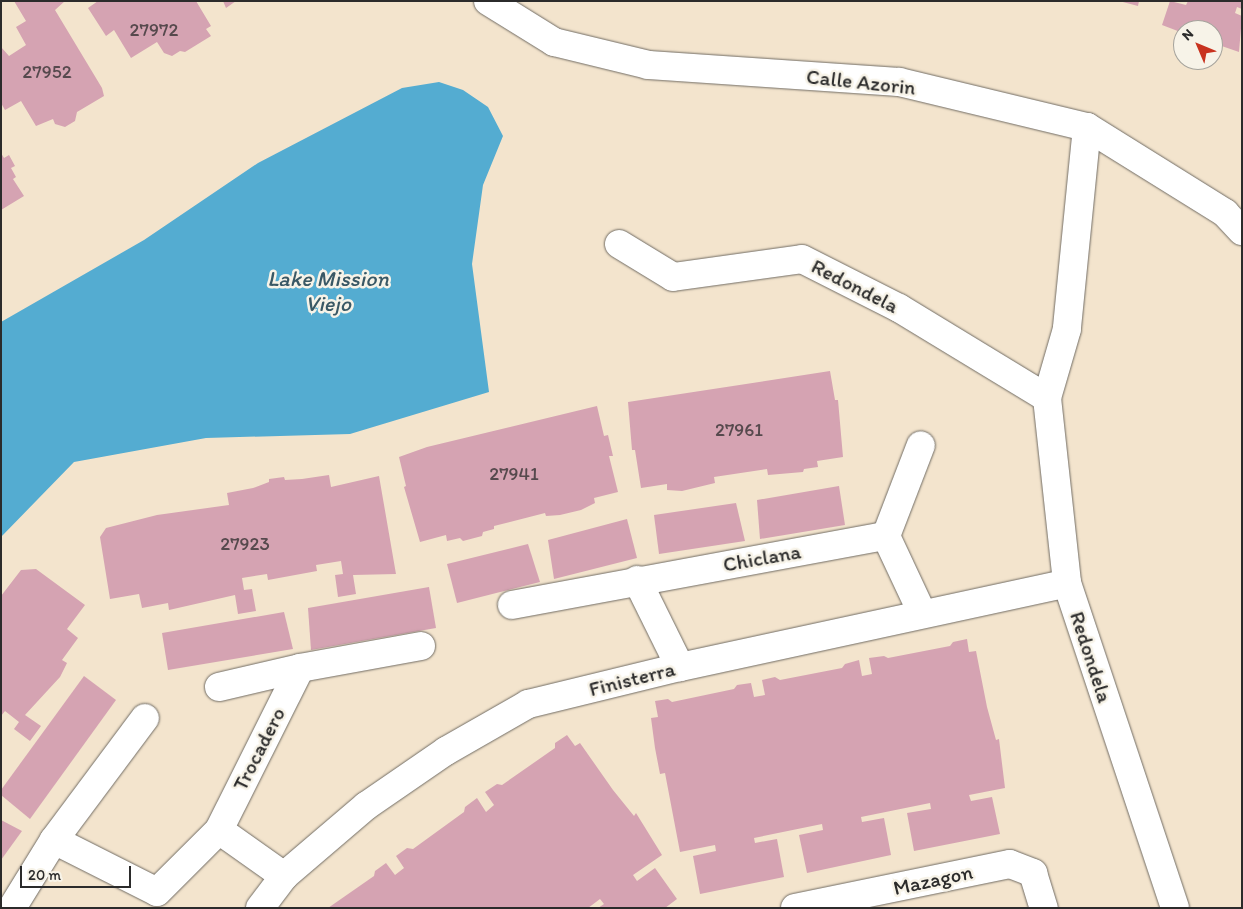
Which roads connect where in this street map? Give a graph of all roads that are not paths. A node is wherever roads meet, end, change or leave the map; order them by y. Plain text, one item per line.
1 (488, 1) edge
2 (1087, 127) junction
3 (1242, 230) edge
4 (619, 244) dead end
5 (1047, 398) junction
6 (921, 445) dead end
7 (886, 536) junction
8 (637, 580) junction
9 (1067, 583) junction
10 (512, 605) dead end
11 (922, 613) junction
12 (422, 646) dead end
13 (680, 667) junction
14 (300, 668) junction
15 (220, 687) dead end
16 (145, 718) dead end
17 (219, 830) junction
18 (54, 840) junction
19 (284, 876) junction
20 (12, 908) edge
21 (260, 908) edge
22 (795, 908) edge
23 (1044, 908) edge
24 (1174, 908) edge

1 - 2 street, Calle Azorin
2 - 3 street, Calle Azorin
2 - 5 street, Redondela
4 - 5 street, Redondela
5 - 9 street, Redondela
6 - 7 street
7 - 8 street, Chiclana
7 - 11 street
8 - 10 street, Chiclana
8 - 13 street
9 - 11 street, Finisterra
9 - 24 street, Redondela
11 - 13 street, Finisterra
12 - 14 street, Trocadero
13 - 19 street, Finisterra
14 - 15 street, Trocadero
14 - 17 street, Trocadero
16 - 18 street
17 - 18 street, Trocadero
17 - 19 street
18 - 20 street
19 - 21 street, Finisterra
22 - 23 street, Mazagon

